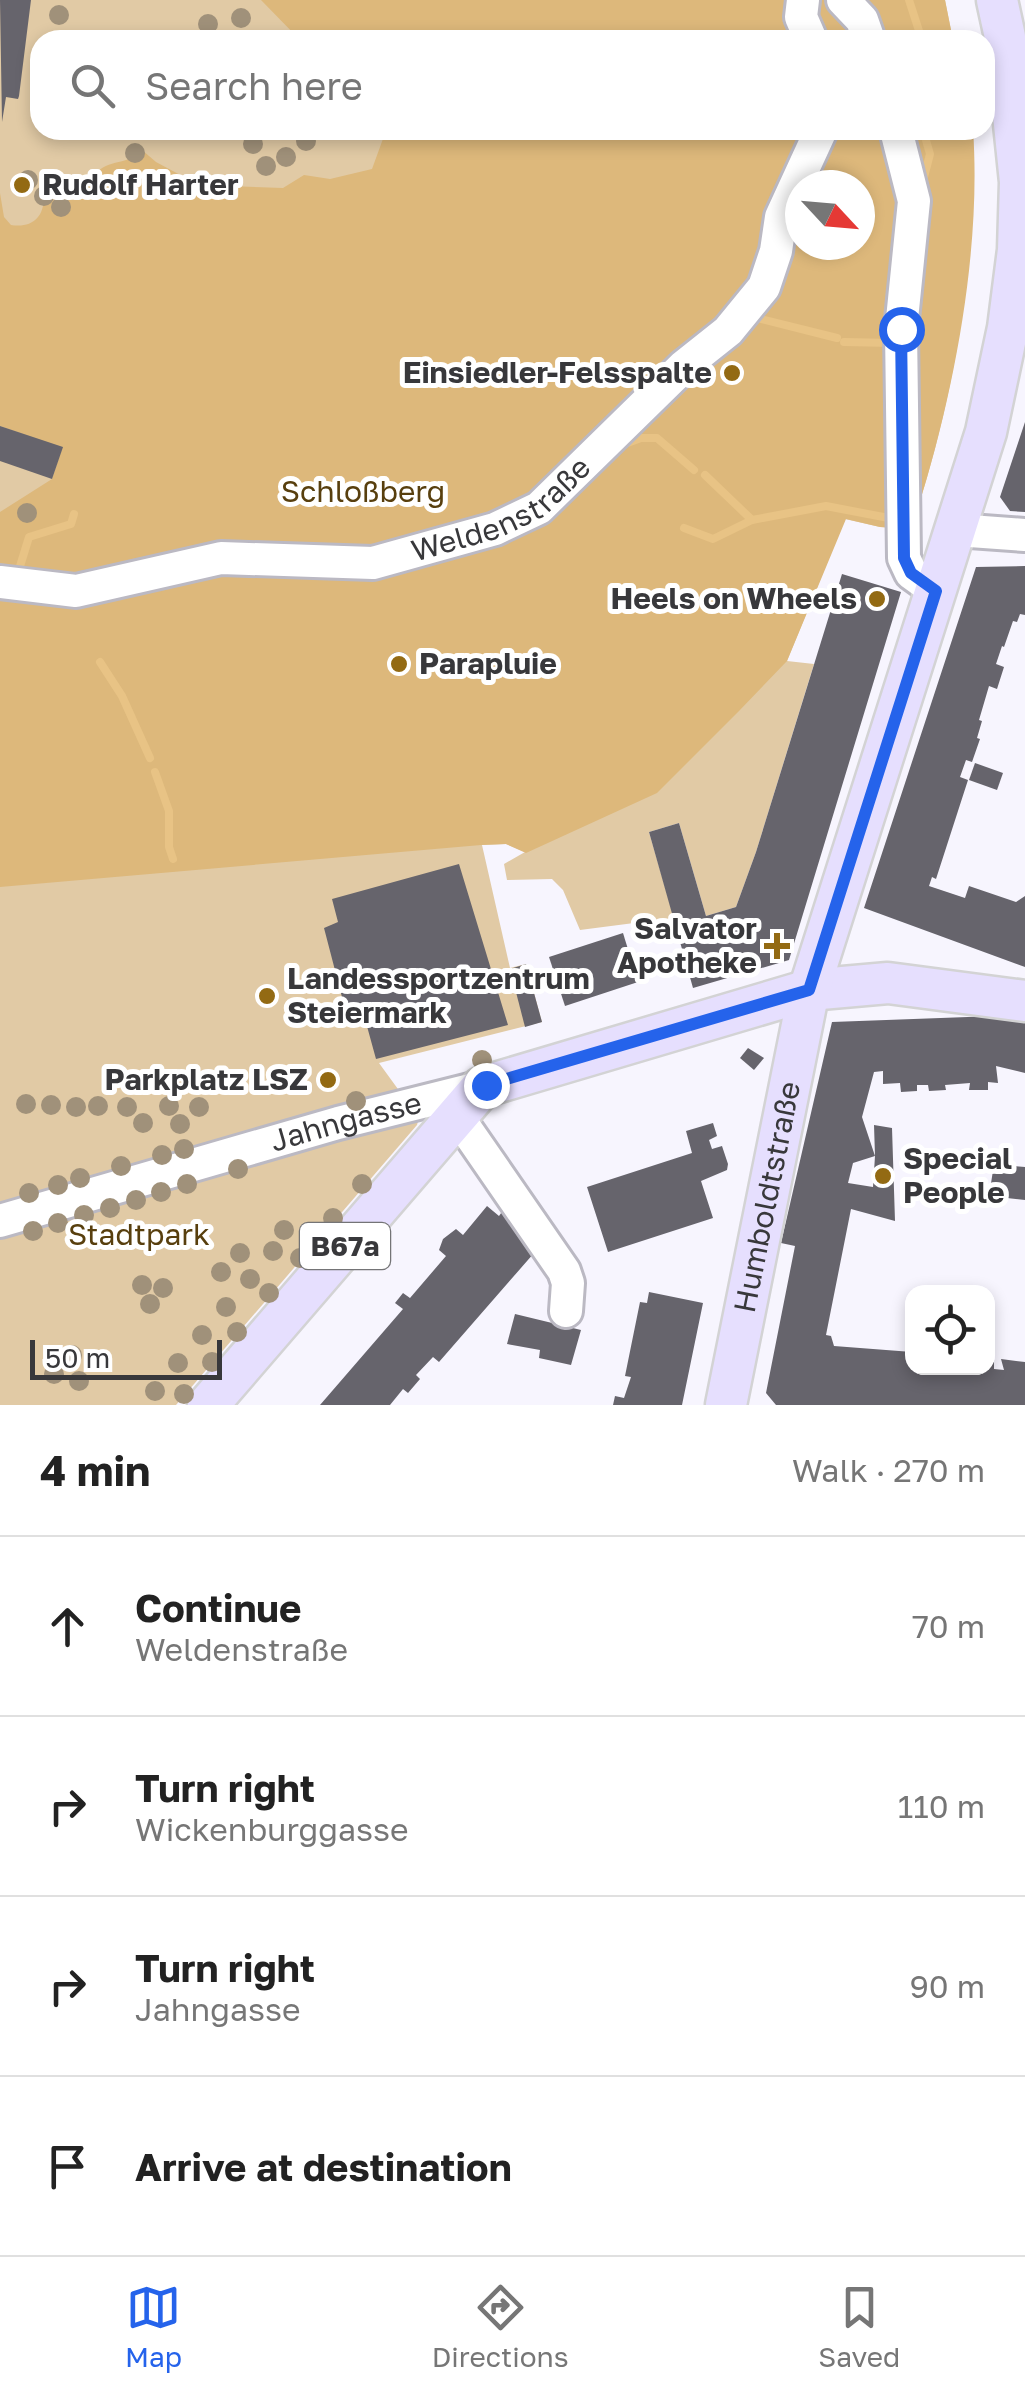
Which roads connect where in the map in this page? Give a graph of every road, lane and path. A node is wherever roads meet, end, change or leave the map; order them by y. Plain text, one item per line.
1 (804, 0) edge
2 (843, 0) edge
3 (996, 0) edge
4 (806, 30) edge
5 (866, 30) edge
6 (817, 140) edge
7 (899, 140) edge
8 (956, 530) junction
9 (1025, 535) edge
10 (0, 582) edge
11 (936, 591) junction
12 (809, 990) junction
13 (1025, 1000) edge
14 (470, 1101) junction
15 (0, 1221) edge
16 (566, 1311) dead end
17 (208, 1405) edge
18 (726, 1405) edge

1 - 4 street
2 - 5 street
3 - 8 main road, Humboldtstraße
6 - 10 street, Weldenstraße
7 - 11 street
8 - 9 street
8 - 11 main road, Humboldtstraße
11 - 12 main road, Humboldtstraße
12 - 13 main road, Jahngasse
12 - 14 main road, Jahngasse
12 - 18 main road, Humboldtstraße
14 - 15 street, Jahngasse
14 - 16 street
14 - 17 main road, B67a

